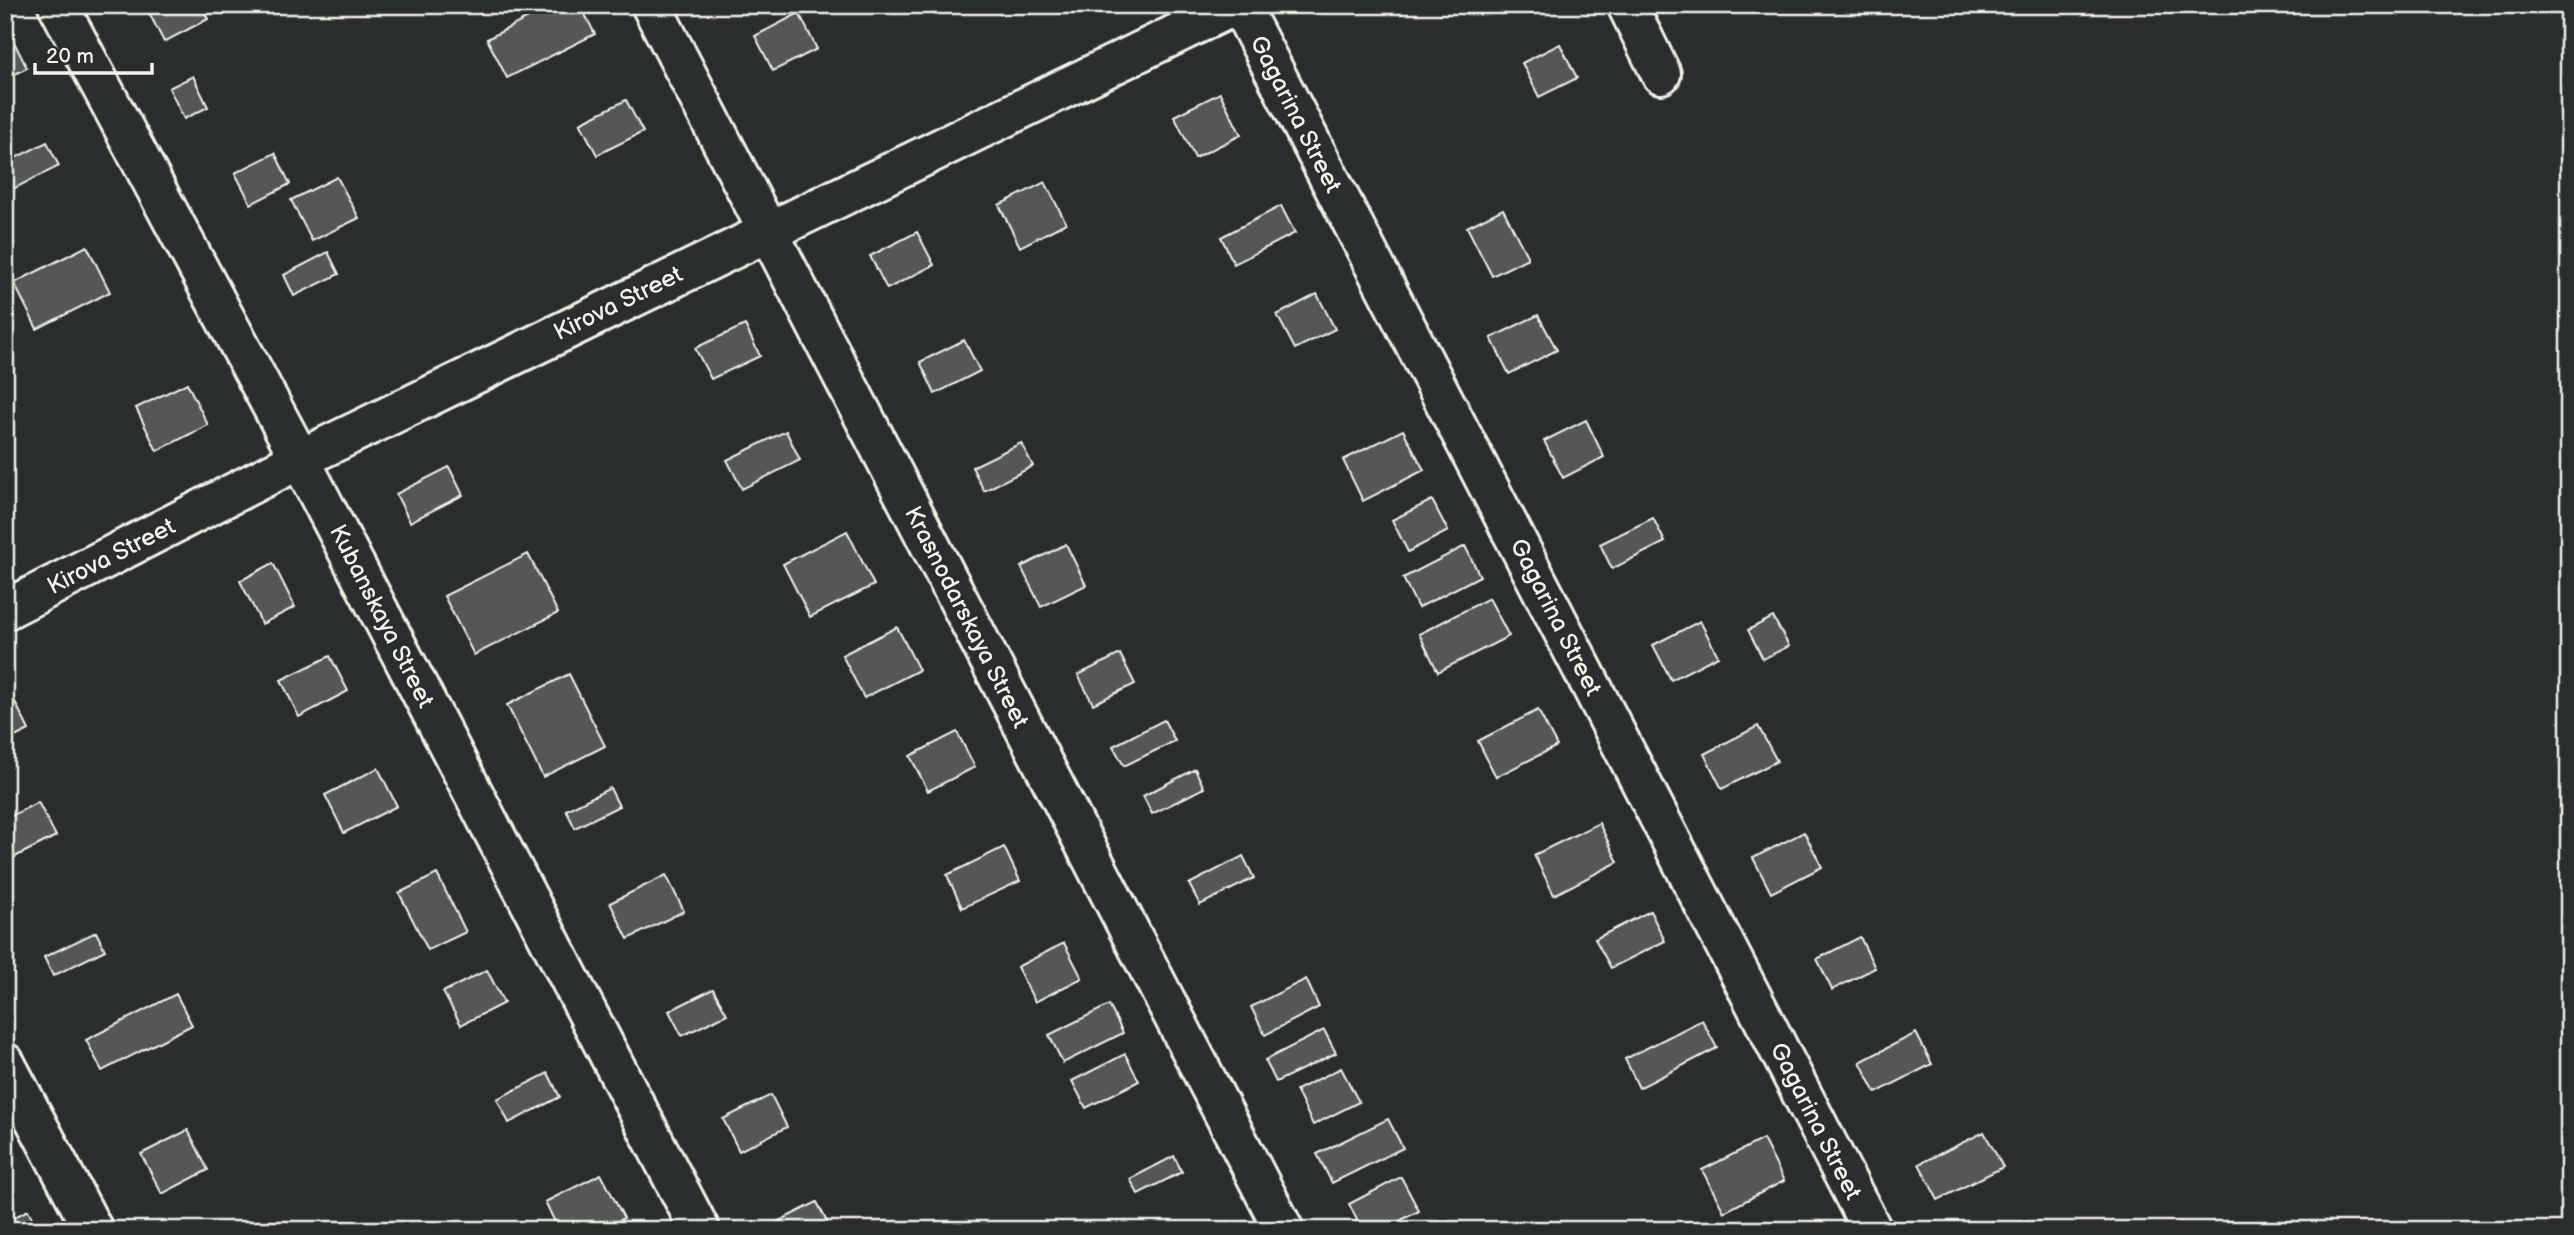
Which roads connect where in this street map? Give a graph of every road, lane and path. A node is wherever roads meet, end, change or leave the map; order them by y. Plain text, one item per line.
1 (58, 5) edge
2 (651, 5) edge
3 (1238, 5) edge
4 (1627, 5) edge
5 (1661, 74) dead end
6 (768, 230) junction
7 (300, 459) junction
8 (5, 610) edge
9 (5, 1063) edge
10 (93, 1230) edge
11 (700, 1230) edge
12 (1284, 1230) edge
13 (1872, 1230) edge

1 - 7 street, Kubanskaya Street
2 - 6 street, Krasnodarskaya Street
3 - 6 street, Kirova Street
3 - 13 street, Gagarina Street
4 - 5 street
6 - 7 street, Kirova Street
6 - 12 street, Krasnodarskaya Street
7 - 8 street, Kirova Street
7 - 11 street, Kubanskaya Street
9 - 10 street

